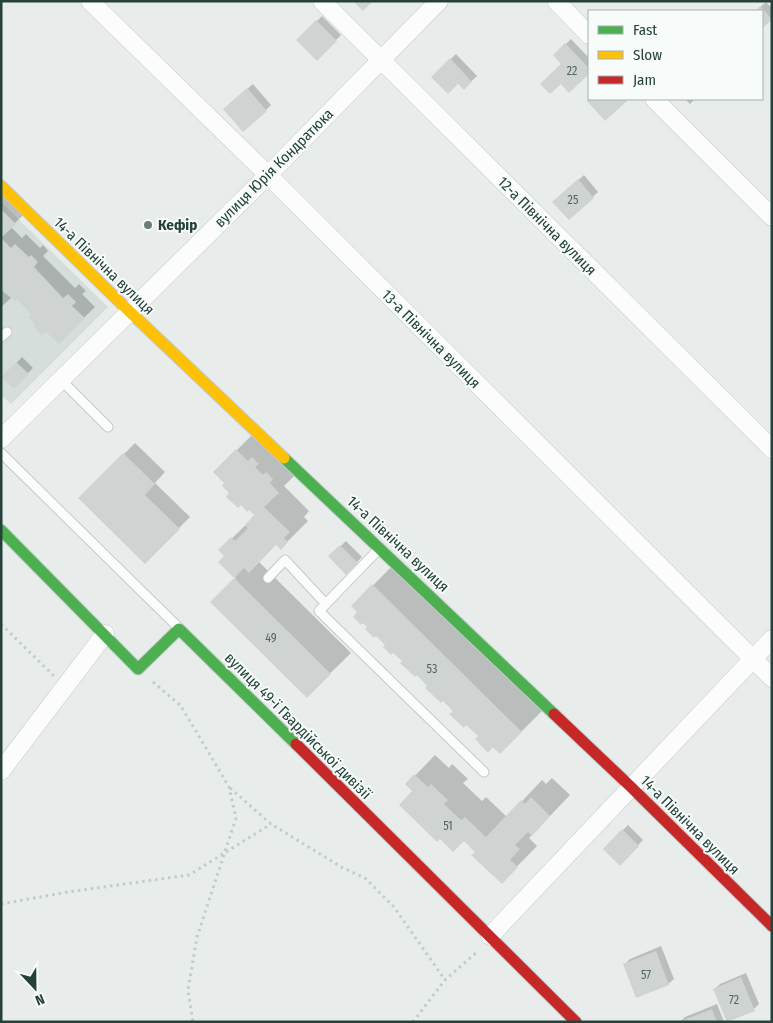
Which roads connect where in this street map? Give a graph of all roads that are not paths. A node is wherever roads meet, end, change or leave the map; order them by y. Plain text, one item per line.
1 (90, 1) edge
2 (322, 1) edge
3 (439, 1) edge
4 (556, 1) edge
5 (588, 33) edge
6 (380, 60) junction
7 (655, 100) edge
8 (268, 175) junction
9 (1, 186) edge
10 (772, 217) edge
11 (130, 312) junction
12 (61, 380) junction
13 (108, 427) dead end
14 (1, 440) edge
15 (772, 450) edge
16 (1, 452) edge
17 (1, 530) edge
18 (380, 548) junction
19 (268, 578) dead end
20 (326, 604) junction
21 (179, 629) junction
22 (105, 634) junction
23 (772, 639) edge
24 (752, 658) junction
25 (772, 678) edge
26 (1, 771) edge
27 (484, 772) dead end
28 (631, 787) junction
29 (772, 926) edge
30 (490, 936) junction
31 (576, 1022) edge

1 - 8 street, 13-а Північна вулиця
2 - 6 street, 12-а Північна вулиця
3 - 6 street, вулиця Юрія Кондратюка
4 - 5 street
6 - 8 street, вулиця Юрія Кондратюка
6 - 15 street, 12-а Північна вулиця
7 - 10 street
8 - 11 street, вулиця Юрія Кондратюка
8 - 24 street, 13-а Північна вулиця
9 - 11 street, 14-а Північна вулиця
11 - 12 street, вулиця Юрія Кондратюка
11 - 18 street, 14-а Північна вулиця
12 - 13 lane
12 - 14 street, вулиця Юрія Кондратюка
16 - 21 lane
17 - 22 street
18 - 20 lane
18 - 28 street, 14-а Північна вулиця
19 - 20 lane
20 - 27 lane
21 - 22 street
21 - 30 street, вулиця 49-ї Гвардійської дивізії
22 - 26 street
23 - 24 street
24 - 25 street, 13-а Північна вулиця
24 - 28 street
28 - 29 street, 14-а Північна вулиця
28 - 30 street
30 - 31 street, вулиця 49-ї Гвардійської дивізії

